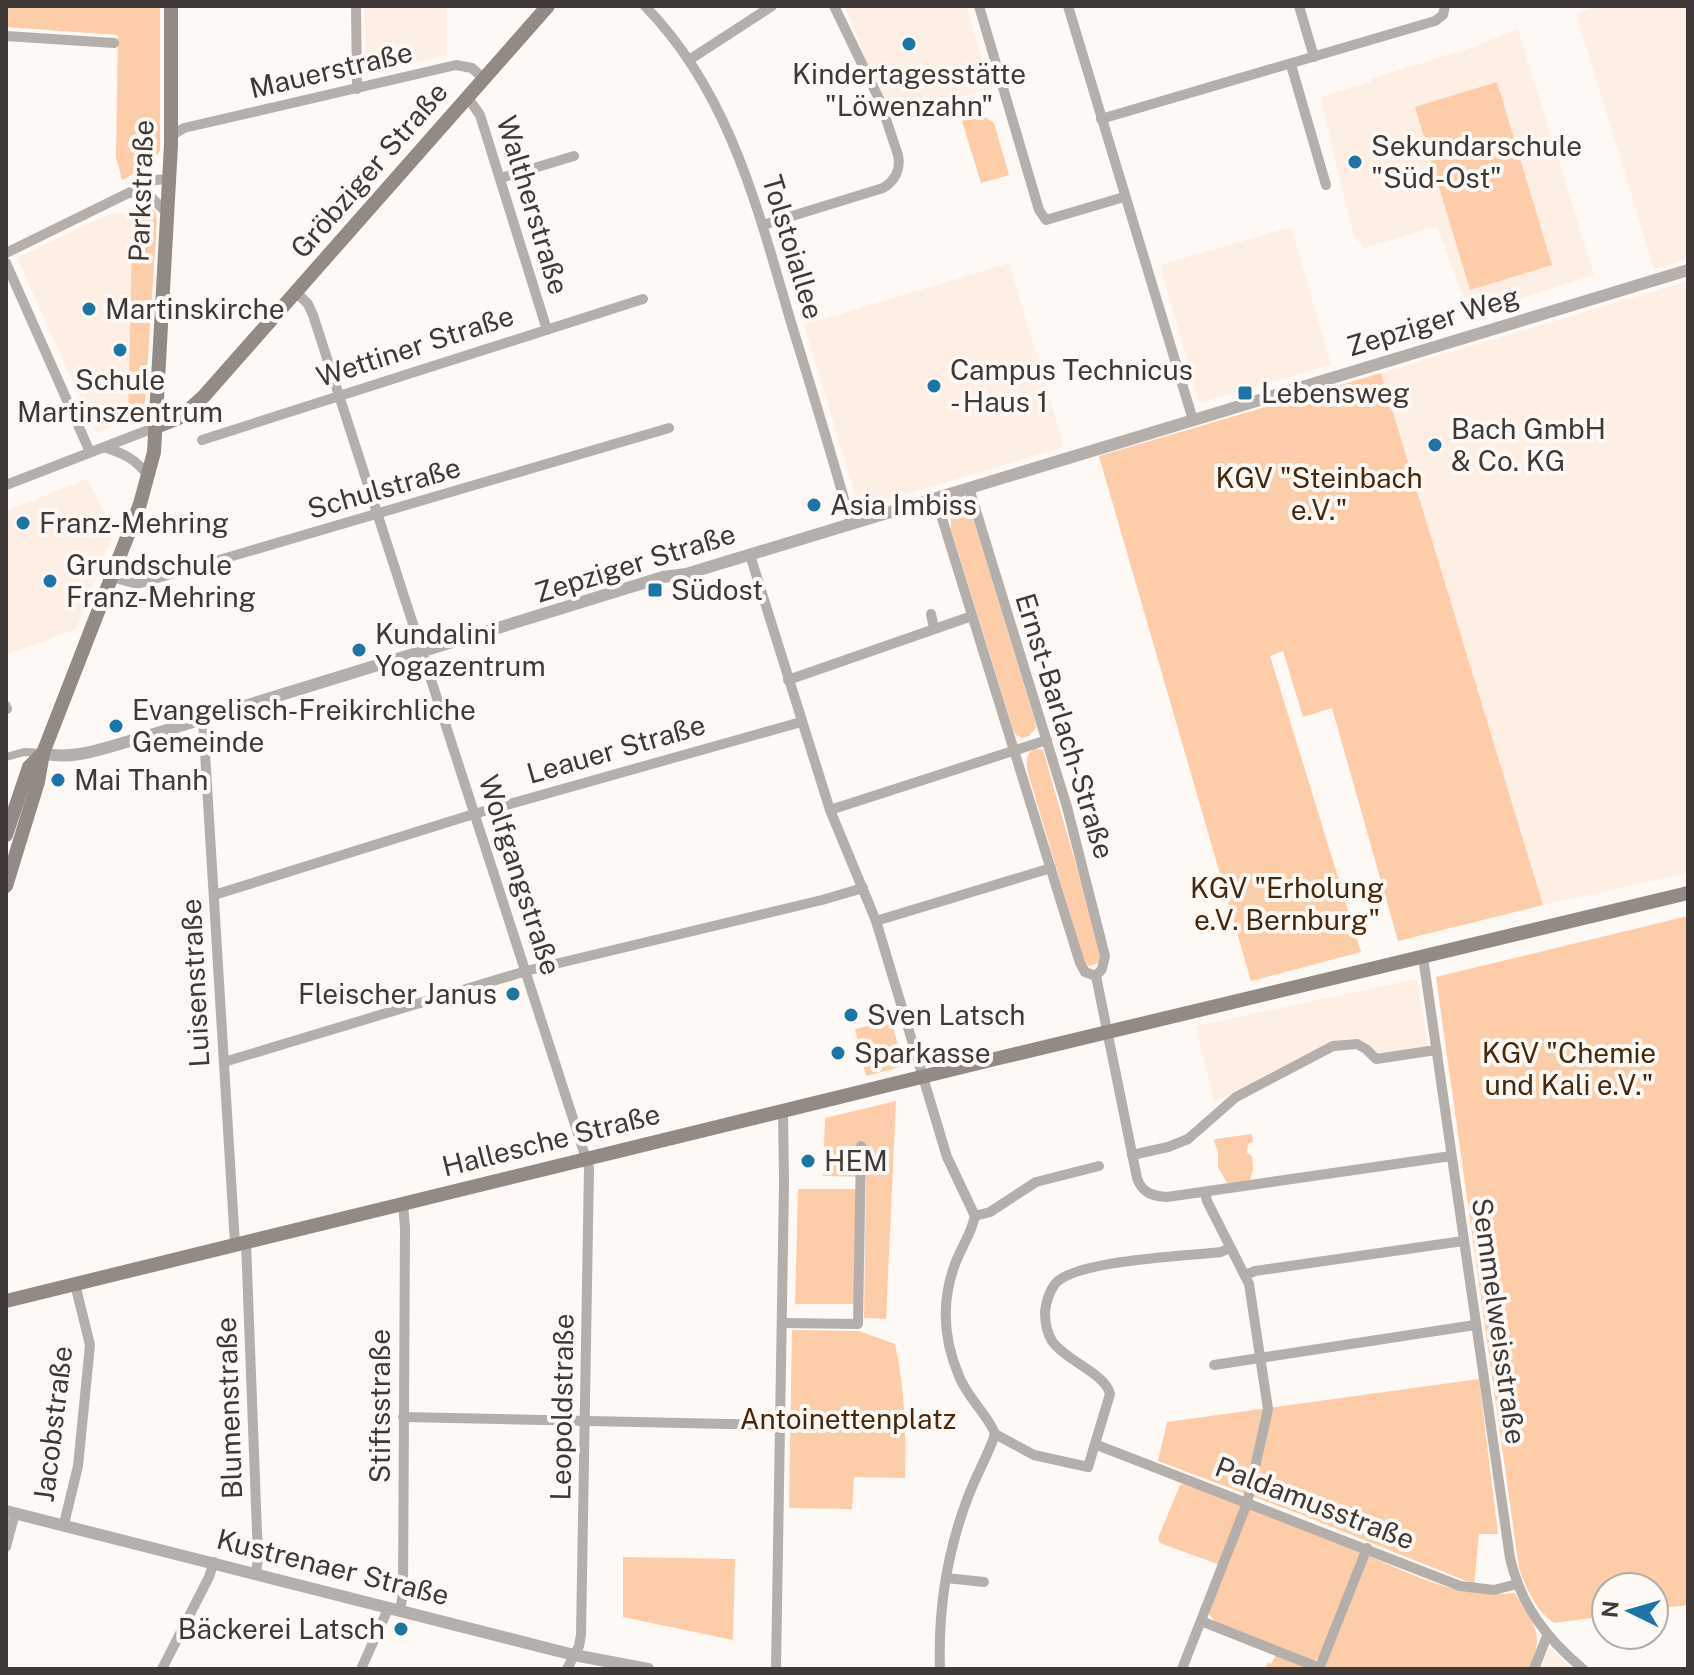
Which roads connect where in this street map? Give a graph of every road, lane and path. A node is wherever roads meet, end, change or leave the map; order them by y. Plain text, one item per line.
1 (171, 6) edge
2 (356, 6) edge
3 (548, 6) edge
4 (645, 6) edge
5 (772, 6) edge
6 (834, 6) edge
7 (979, 6) edge
8 (1068, 6) edge
9 (1299, 6) edge
10 (1445, 6) edge
11 (6, 36) edge
12 (114, 43) dead end
13 (1314, 57) junction
14 (689, 60) junction
15 (1291, 65) junction
16 (484, 79) junction
17 (357, 89) junction
18 (468, 98) junction
19 (171, 115) junction
20 (1101, 119) junction
21 (184, 128) junction
22 (171, 136) junction
23 (574, 156) dead end
24 (501, 178) junction
25 (169, 179) junction
26 (1326, 185) dead end
27 (129, 193) junction
28 (1124, 197) junction
29 (167, 213) junction
30 (763, 225) junction
31 (6, 253) edge
32 (6, 263) edge
33 (1688, 270) edge
34 (296, 292) junction
35 (643, 299) dead end
36 (547, 330) junction
37 (338, 396) junction
38 (1193, 420) junction
39 (156, 427) junction
40 (669, 428) dead end
41 (202, 440) dead end
42 (104, 447) junction
43 (90, 452) junction
44 (149, 477) junction
45 (6, 485) edge
46 (969, 488) junction
47 (936, 499) junction
48 (377, 515) junction
49 (851, 524) junction
50 (750, 555) junction
51 (112, 577) junction
52 (931, 614) dead end
53 (972, 616) junction
54 (934, 628) junction
55 (422, 653) junction
56 (788, 680) junction
57 (203, 720) junction
58 (801, 722) junction
59 (1047, 740) junction
60 (1014, 751) junction
61 (43, 753) junction
62 (6, 757) edge
63 (830, 810) junction
64 (474, 814) junction
65 (6, 835) edge
66 (1051, 868) junction
67 (6, 886) edge
68 (863, 888) junction
69 (1688, 893) edge
70 (214, 895) junction
71 (876, 921) junction
72 (1423, 957) junction
73 (526, 971) junction
74 (1096, 976) junction
75 (1109, 1032) junction
76 (1436, 1050) junction
77 (224, 1062) junction
78 (924, 1077) junction
79 (783, 1111) junction
80 (861, 1146) dead end
81 (1132, 1155) junction
82 (1451, 1156) junction
83 (586, 1159) junction
84 (1099, 1166) dead end
85 (1205, 1192) junction
86 (403, 1203) junction
87 (975, 1216) junction
88 (1463, 1241) junction
89 (241, 1243) junction
90 (1230, 1248) junction
91 (1245, 1275) junction
92 (75, 1284) junction
93 (6, 1301) edge
94 (782, 1323) junction
95 (1475, 1325) junction
96 (1260, 1357) junction
97 (1214, 1365) dead end
98 (403, 1417) junction
99 (585, 1419) junction
100 (781, 1425) junction
101 (995, 1434) junction
102 (1097, 1445) junction
103 (1247, 1503) junction
104 (11, 1512) edge
105 (64, 1524) junction
106 (6, 1547) edge
107 (1367, 1548) junction
108 (214, 1562) junction
109 (256, 1572) junction
110 (946, 1578) junction
111 (984, 1582) dead end
112 (1517, 1584) junction
113 (395, 1608) junction
114 (1201, 1621) junction
115 (1547, 1636) junction
116 (574, 1655) junction
117 (162, 1669) edge
118 (361, 1669) edge
119 (567, 1669) edge
120 (648, 1669) edge
121 (776, 1669) edge
122 (940, 1669) edge
123 (1182, 1669) edge
124 (1320, 1669) edge
125 (1534, 1669) edge
126 (1583, 1669) edge

1 - 19 main road, Parkstraße
2 - 17 street
3 - 16 main road, Gröbziger Straße
4 - 14 street, Tolstoiallee
5 - 14 street
6 - 30 street
7 - 28 street
8 - 20 street
9 - 13 street
10 - 13 street
11 - 12 street
13 - 15 street
14 - 30 street, Tolstoiallee
15 - 20 street
15 - 26 street
16 - 17 street, Mauerstraße
16 - 18 main road, Gröbziger Straße
17 - 21 street, Mauerstraße
18 - 24 street, Waltherstraße
18 - 34 main road, Gröbziger Straße
19 - 21 street
19 - 22 main road, Parkstraße
20 - 28 street
21 - 22 street, Mauerstraße
22 - 25 main road, Parkstraße
23 - 24 street
24 - 36 street, Waltherstraße
25 - 27 street
25 - 29 main road, Parkstraße
27 - 29 street
27 - 31 street
28 - 38 street
29 - 39 main road, Parkstraße
30 - 49 street, Tolstoiallee
32 - 43 street
33 - 38 street, Zepziger Weg
34 - 37 street, Wolfgangstraße
34 - 39 main road, Gröbziger Straße
35 - 36 street, Wettiner Straße
36 - 37 street, Wettiner Straße
37 - 41 street, Wettiner Straße
37 - 48 street, Wolfgangstraße
38 - 46 street, Zepziger Straße
39 - 42 street
39 - 44 main road, Parkstraße
40 - 48 street, Schulstraße
42 - 43 street
42 - 44 street
43 - 45 street
44 - 51 main road, Parkstraße
46 - 47 street, Zepziger Straße
46 - 59 street, Ernst-Barlach-Straße
47 - 49 street, Zepziger Straße
47 - 53 street, Ernst-Barlach-Straße
48 - 51 street, Schulstraße
48 - 55 street, Wolfgangstraße
49 - 50 street, Zepziger Straße
50 - 55 street, Zepziger Straße
50 - 56 street
51 - 61 main road, Parkstraße
52 - 54 street
53 - 54 street
53 - 60 street, Ernst-Barlach-Straße
54 - 56 street
55 - 57 street, Zepziger Straße
55 - 64 street, Wolfgangstraße
56 - 58 street
57 - 61 street, Zepziger Straße
57 - 70 street, Luisenstraße
58 - 63 street
58 - 64 street, Leauer Straße
59 - 60 street
59 - 74 street, Ernst-Barlach-Straße
60 - 63 street
60 - 66 street, Ernst-Barlach-Straße
61 - 62 street
61 - 65 main road
61 - 67 main road
63 - 68 street
64 - 70 street, Leauer Straße
64 - 73 street, Wolfgangstraße
66 - 71 street
66 - 74 street, Ernst-Barlach-Straße
68 - 71 street
68 - 73 street
69 - 72 main road, Hallesche Straße
70 - 77 street, Luisenstraße
71 - 78 street
72 - 75 main road, Hallesche Straße
72 - 76 street, Semmelweisstraße
73 - 77 street
73 - 83 street, Wolfgangstraße
74 - 75 street, Ernst-Barlach-Straße
75 - 78 main road, Hallesche Straße
75 - 81 street, Ernst-Barlach-Straße
76 - 81 street
76 - 82 street, Semmelweisstraße
77 - 89 street, Luisenstraße
78 - 79 main road, Hallesche Straße
78 - 87 street
79 - 83 main road, Hallesche Straße
79 - 94 street
80 - 94 street
81 - 85 street, Ernst-Barlach-Straße
82 - 85 street
82 - 88 street, Semmelweisstraße
83 - 86 main road, Hallesche Straße
83 - 99 street, Leopoldstraße
84 - 87 street
85 - 90 street
86 - 89 main road, Hallesche Straße
86 - 98 street, Stiftsstraße
87 - 101 street
88 - 91 street
88 - 95 street, Semmelweisstraße
89 - 92 main road, Hallesche Straße
89 - 109 street, Blumenstraße
90 - 91 street
90 - 102 street
91 - 96 street
92 - 93 main road, Hallesche Straße
92 - 105 street, Jacobstraße
94 - 100 street
95 - 96 street
95 - 112 street, Semmelweisstraße
96 - 97 street
96 - 103 street
98 - 99 street
98 - 113 street, Stiftsstraße
99 - 100 street
99 - 116 street, Leopoldstraße
100 - 121 street
101 - 102 street
101 - 110 street
102 - 103 street, Paldamusstraße
103 - 107 street, Paldamusstraße
103 - 114 street
104 - 105 street, Kustrenaer Straße
104 - 106 street
105 - 108 street, Kustrenaer Straße
107 - 112 street, Paldamusstraße
107 - 124 street
108 - 109 street, Kustrenaer Straße
108 - 117 street
109 - 113 street, Kustrenaer Straße
110 - 111 street
110 - 122 street
112 - 115 street, Semmelweisstraße
113 - 116 street, Kustrenaer Straße
113 - 118 street, Stiftsstraße
114 - 123 street
114 - 124 street
115 - 125 street
115 - 126 street, Semmelweisstraße
116 - 119 street, Leopoldstraße
116 - 120 street, Kustrenaer Straße

